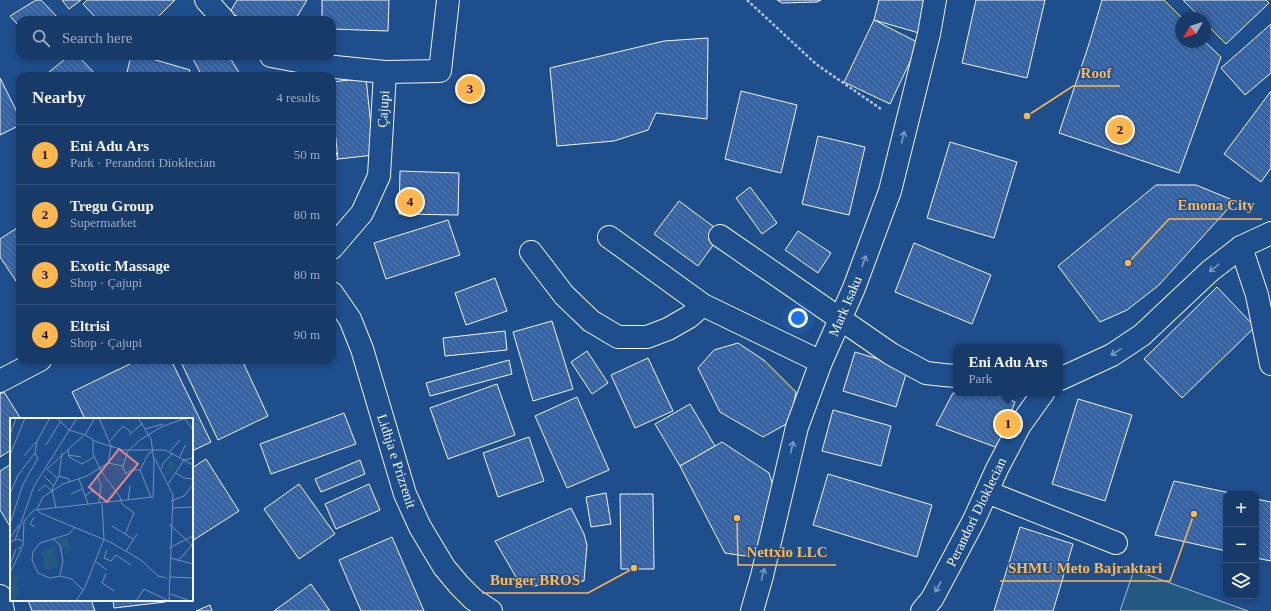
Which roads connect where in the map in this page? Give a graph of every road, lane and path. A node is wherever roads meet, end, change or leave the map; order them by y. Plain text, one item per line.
1 (206, 0) edge
2 (448, 0) edge
3 (747, 0) edge
4 (935, 0) edge
5 (220, 16) edge
6 (293, 60) edge
7 (385, 72) junction
8 (906, 126) junction
9 (1271, 233) edge
10 (720, 236) dead end
11 (609, 237) dead end
12 (336, 243) edge
13 (1241, 247) junction
14 (531, 252) dead end
15 (336, 299) edge
16 (703, 305) junction
17 (840, 320) junction
18 (821, 362) junction
19 (32, 364) edge
20 (1271, 364) edge
21 (953, 376) edge
22 (1063, 378) edge
23 (0, 381) edge
24 (1041, 396) edge
25 (987, 492) junction
26 (1116, 543) dead end
27 (0, 596) edge
28 (3, 611) edge
29 (491, 611) edge
30 (752, 611) edge
31 (922, 611) edge

1 - 5 street
2 - 7 street
3 - 8 path
4 - 8 street, Mark Isaku
6 - 7 street, Çajupi
7 - 12 street, Çajupi
17 -> 8 street, Mark Isaku
9 - 13 street
10 - 17 street
11 - 16 street
13 - 20 street
13 -> 22 street
14 - 16 street
15 - 29 street, Lidhja e Prizrenit
16 - 18 street
17 - 18 street, Mark Isaku
17 - 21 street
30 -> 18 street, Mark Isaku
19 - 23 street
24 - 25 street, Perandori Dioklecian
25 - 26 street
25 -> 31 street, Perandori Dioklecian
27 - 28 street

